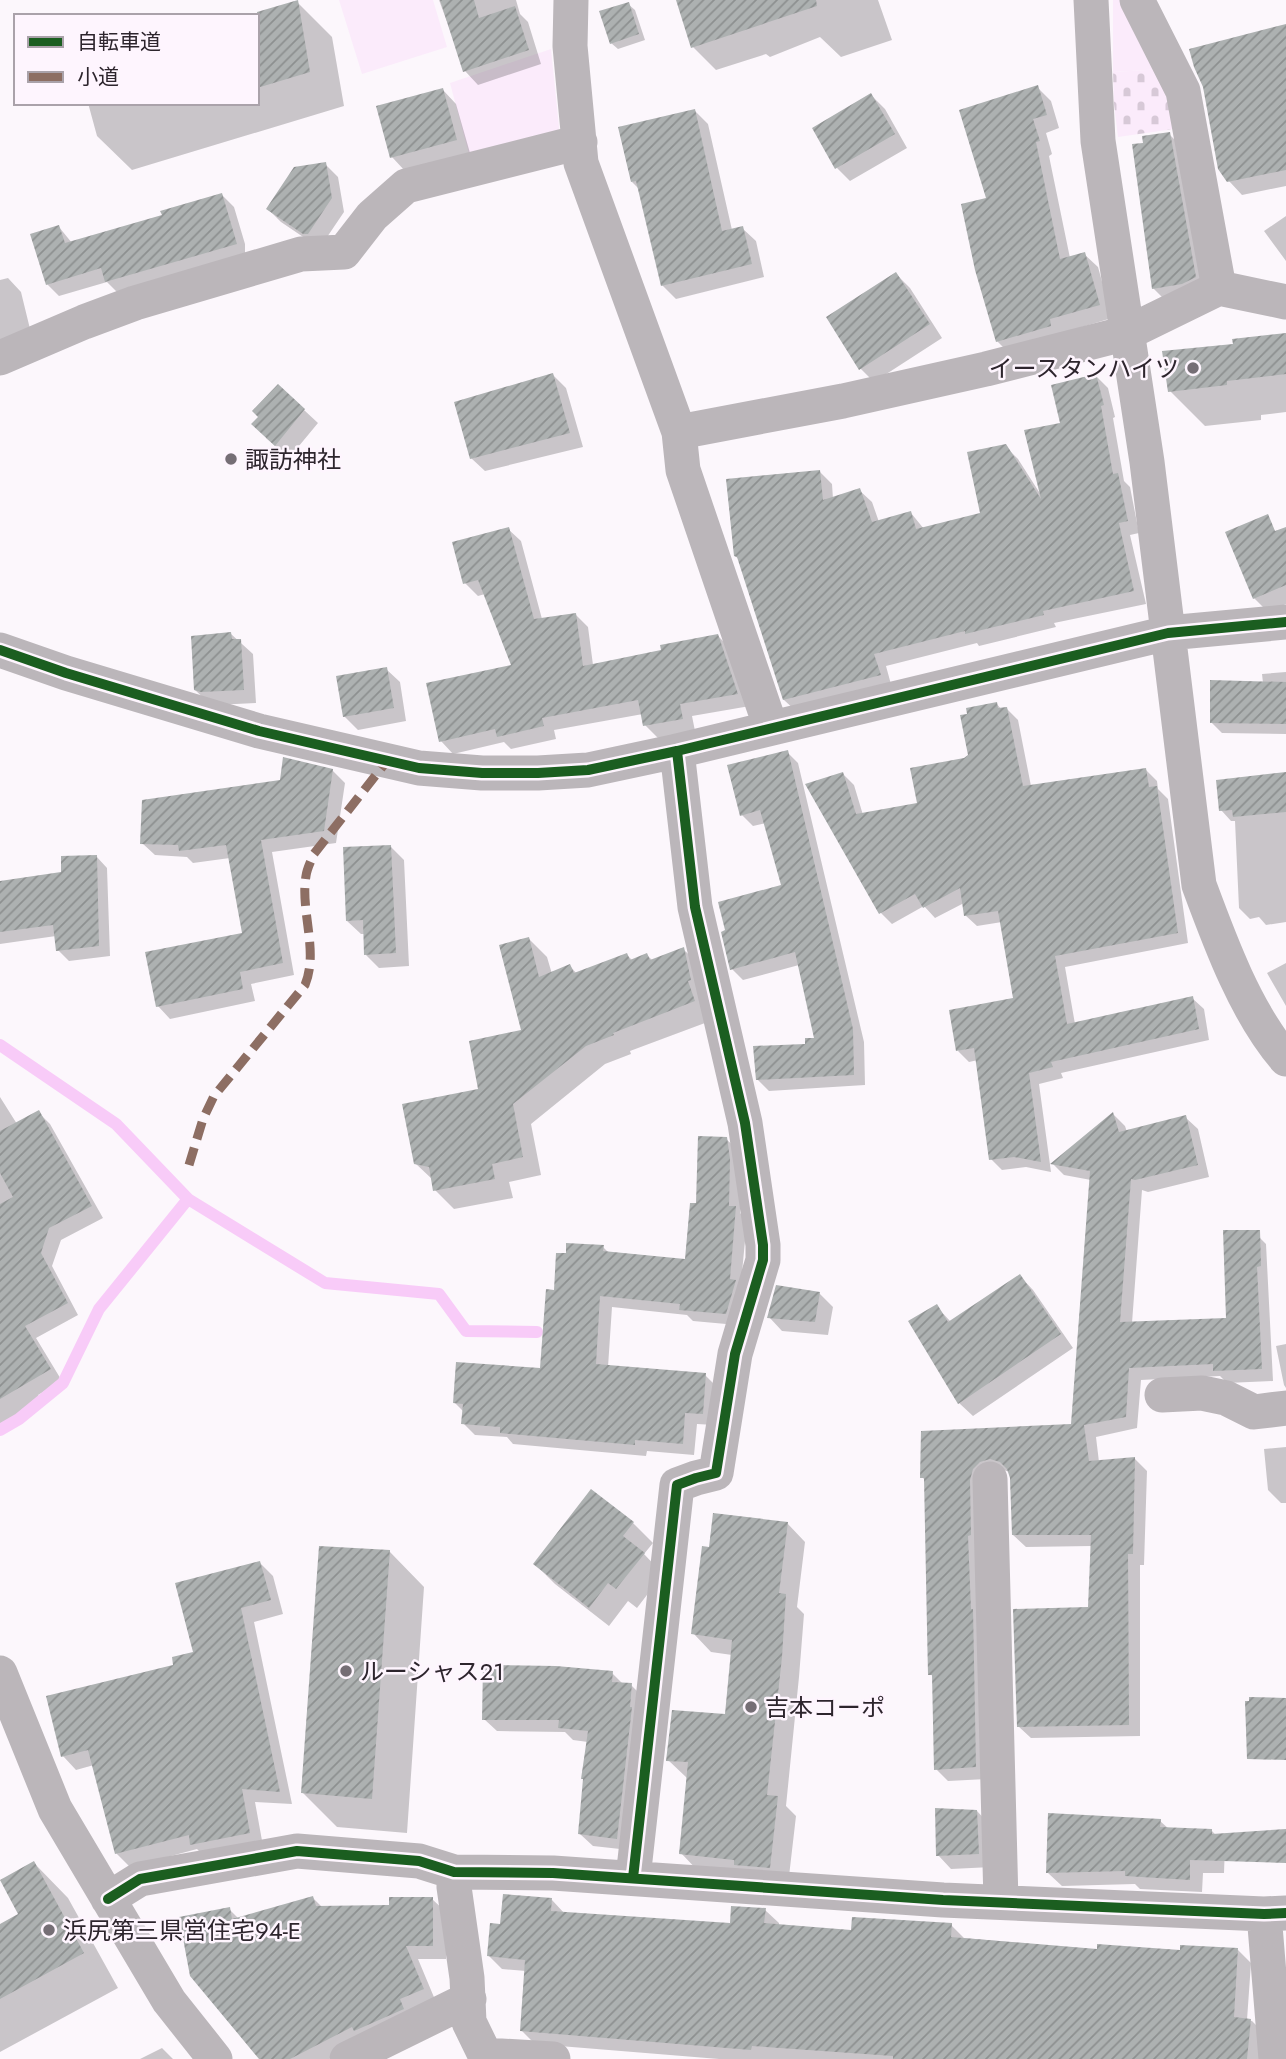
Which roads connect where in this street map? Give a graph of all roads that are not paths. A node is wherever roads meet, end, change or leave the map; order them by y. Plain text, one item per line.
1 (570, 0) edge
2 (1091, 0) edge
3 (1138, 0) edge
4 (580, 142) junction
5 (1219, 288) junction
6 (1286, 302) edge
7 (1127, 333) junction
8 (0, 358) edge
9 (679, 432) junction
10 (1286, 622) edge
11 (1168, 633) junction
12 (0, 650) edge
13 (771, 728) junction
14 (677, 751) junction
15 (1286, 1059) edge
16 (1162, 1395) dead end
17 (1286, 1408) edge
18 (990, 1479) dead end
19 (0, 1673) edge
20 (454, 1872) junction
21 (632, 1878) junction
22 (108, 1899) junction
23 (1001, 1902) junction
24 (1275, 1913) edge
25 (469, 2000) junction
26 (486, 2057) edge
27 (215, 2059) edge
28 (347, 2059) edge
29 (553, 2059) edge
30 (1276, 2059) edge

1 - 4 street
2 - 7 street
3 - 5 street
4 - 8 street
4 - 9 street
5 - 6 street
5 - 7 street
7 - 9 street
7 - 11 street
9 - 13 street
10 - 11 street
11 - 13 street
11 - 15 street
12 - 14 street
13 - 14 street
14 - 21 street
16 - 17 street
18 - 23 street
19 - 22 street
20 - 21 street
20 - 22 street
20 - 25 street
21 - 23 street
22 - 27 street
23 - 24 street
24 - 30 street
25 - 26 street
25 - 28 street
26 - 29 street

